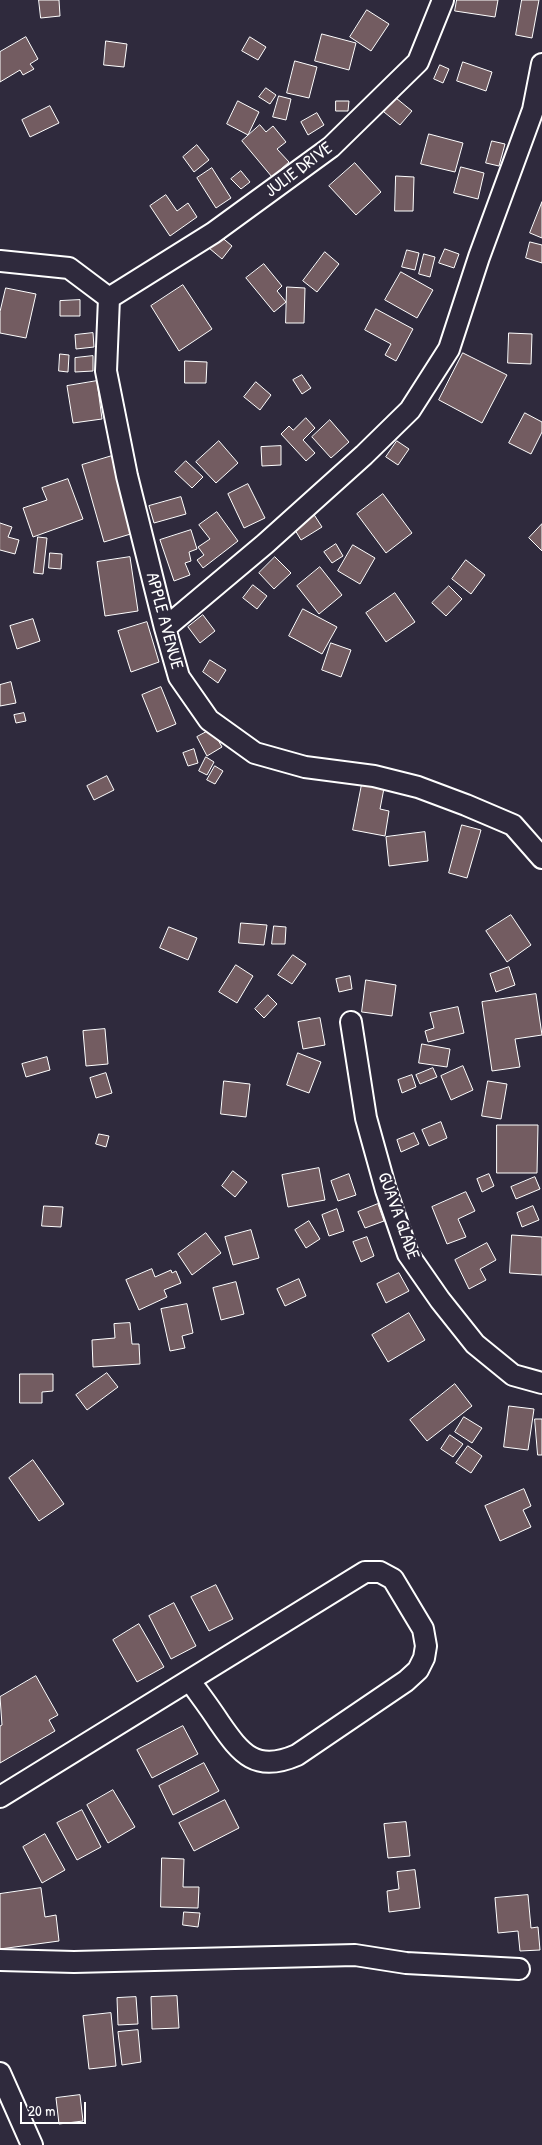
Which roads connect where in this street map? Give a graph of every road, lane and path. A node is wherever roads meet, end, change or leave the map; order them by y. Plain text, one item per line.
1 (443, 0) edge
2 (542, 64) edge
3 (0, 261) edge
4 (110, 298) junction
5 (165, 628) junction
6 (542, 858) edge
7 (351, 1022) dead end
8 (542, 1383) edge
9 (190, 1681) junction
10 (0, 1796) edge
11 (0, 1960) edge
12 (519, 1969) dead end
13 (0, 2073) edge
14 (32, 2145) edge

1 - 4 street, JULIE DRIVE
2 - 5 street
3 - 4 street
4 - 5 street, APPLE AVENUE
5 - 6 street, APPLE AVENUE
7 - 8 street, GUAVA GLADE
9 - 9 street
9 - 10 street
11 - 12 street
13 - 14 street

